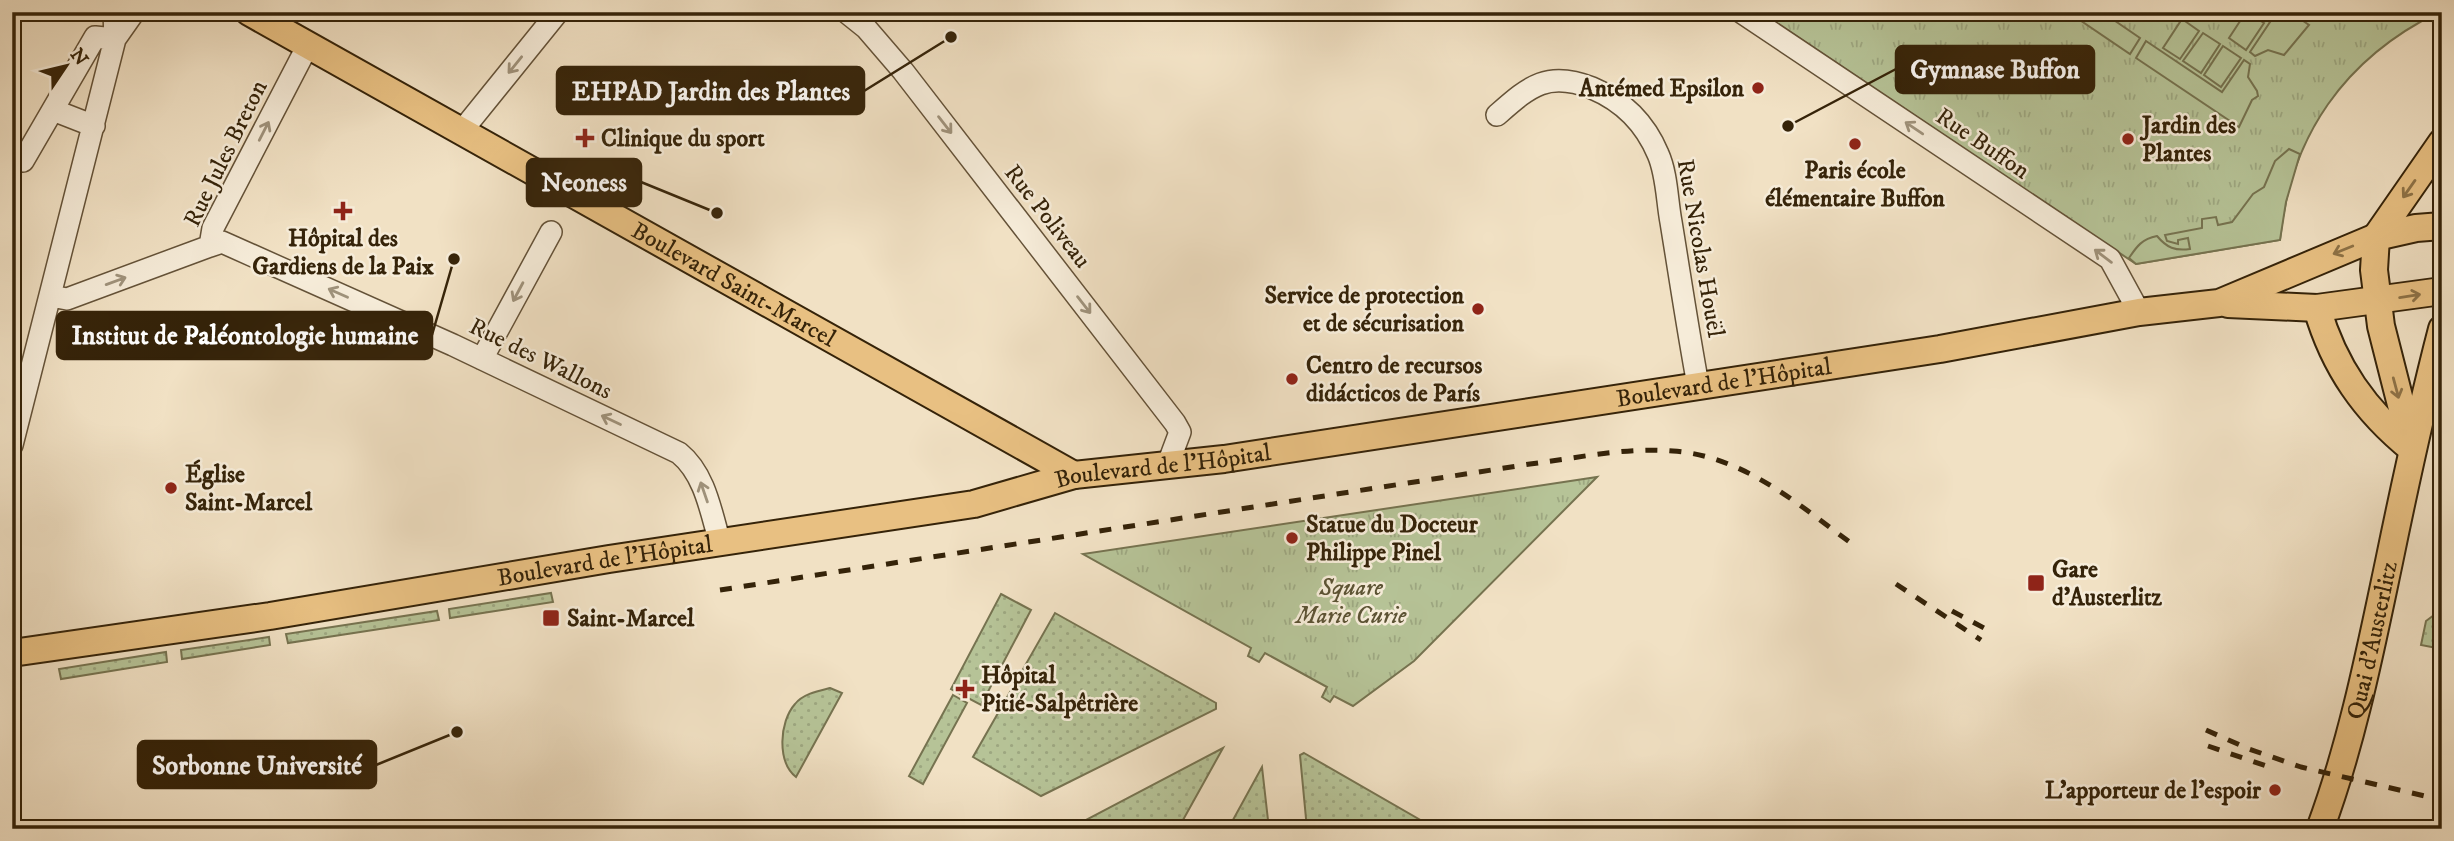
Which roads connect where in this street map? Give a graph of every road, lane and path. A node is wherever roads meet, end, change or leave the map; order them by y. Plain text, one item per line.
1 (114, 12) edge
2 (134, 12) edge
3 (248, 12) edge
4 (558, 12) edge
5 (846, 12) edge
6 (1741, 12) edge
7 (115, 39) junction
8 (308, 45) junction
9 (52, 110) junction
10 (1497, 115) dead end
11 (94, 126) junction
12 (461, 132) junction
13 (2442, 142) edge
14 (23, 161) dead end
15 (2442, 226) edge
16 (551, 232) dead end
17 (2376, 237) junction
18 (210, 246) junction
19 (2442, 291) edge
20 (51, 296) junction
21 (2378, 301) junction
22 (2219, 303) junction
23 (2318, 308) junction
24 (2139, 312) junction
25 (2442, 329) edge
26 (482, 359) junction
27 (1698, 386) junction
28 (12, 445) edge
29 (2412, 449) junction
30 (1168, 464) junction
31 (1074, 475) junction
32 (720, 543) junction
33 (12, 653) edge
34 (2320, 829) edge

1 - 7 street
2 - 7 street
3 - 8 main road, Boulevard Saint-Marcel
4 -> 12 street
5 -> 30 street, Rue Poliveau
24 -> 6 street, Rue Buffon
7 - 9 street
7 - 11 street
8 - 12 main road, Boulevard Saint-Marcel
18 -> 8 street, Rue Jules Breton
9 - 11 street
9 - 14 street
10 - 27 street, Rue Nicolas Houël
11 - 20 street
12 - 31 main road, Boulevard Saint-Marcel
13 -> 17 main road
15 - 17 main road, Boulevard de l'Hôpital
16 -> 26 street
17 - 21 main road
17 -> 22 main road, Boulevard de l'Hôpital
20 -> 18 street, Rue Jules Breton
26 -> 18 street, Rue des Wallons
21 -> 19 main road
20 - 28 street
21 - 23 main road
21 -> 29 main road
22 - 23 main road
22 - 24 main road, Boulevard de l'Hôpital
23 - 29 main road
24 - 27 main road, Boulevard de l'Hôpital
25 - 29 main road, Quai d'Austerlitz
32 -> 26 street, Rue des Wallons
27 - 30 main road, Boulevard de l'Hôpital
29 - 34 main road, Quai d'Austerlitz
30 - 31 main road, Boulevard de l'Hôpital
31 - 32 main road, Boulevard de l'Hôpital
32 - 33 main road, Boulevard de l'Hôpital

